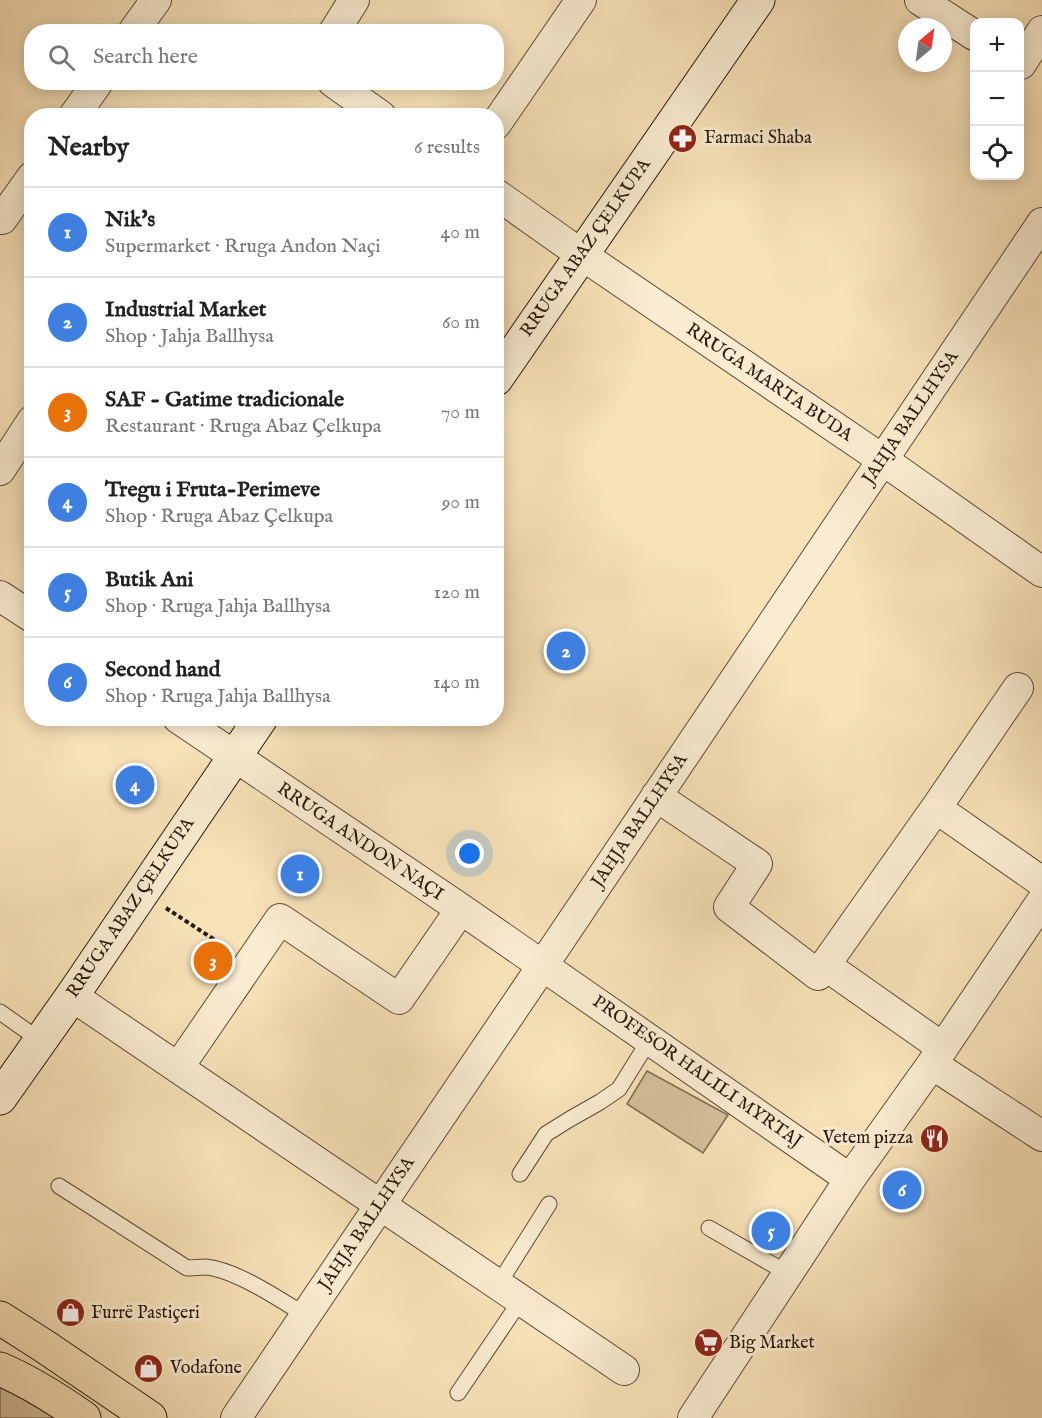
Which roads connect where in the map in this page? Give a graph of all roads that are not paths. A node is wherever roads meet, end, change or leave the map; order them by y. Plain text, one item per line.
1 (156, 0) edge
2 (354, 0) edge
3 (581, 0) edge
4 (758, 0) edge
5 (920, 0) edge
6 (140, 24) edge
7 (339, 24) edge
8 (1042, 31) edge
9 (970, 32) edge
10 (1027, 68) edge
11 (92, 90) edge
12 (344, 90) edge
13 (80, 108) edge
14 (370, 108) edge
15 (504, 112) edge
16 (24, 188) edge
17 (504, 200) edge
18 (0, 218) edge
19 (1042, 224) edge
20 (582, 255) junction
21 (504, 367) edge
22 (24, 433) edge
23 (883, 460) junction
24 (0, 470) edge
25 (1042, 572) edge
26 (0, 596) edge
27 (24, 612) edge
28 (1018, 688) dead end
29 (189, 726) edge
30 (256, 726) edge
31 (234, 758) junction
32 (656, 796) junction
33 (936, 808) junction
34 (1042, 882) edge
35 (1042, 901) edge
36 (461, 909) junction
37 (543, 965) junction
38 (825, 965) junction
39 (72, 996) junction
40 (0, 1012) edge
41 (650, 1039) junction
42 (40, 1041) junction
43 (938, 1056) junction
44 (178, 1068) junction
45 (0, 1098) edge
46 (1042, 1136) edge
47 (520, 1174) dead end
48 (850, 1179) junction
49 (59, 1186) dead end
50 (549, 1204) dead end
51 (380, 1205) junction
52 (709, 1228) dead end
53 (789, 1274) junction
54 (509, 1292) junction
55 (305, 1315) junction
56 (0, 1318) edge
57 (0, 1369) edge
58 (624, 1370) dead end
59 (458, 1393) dead end
60 (84, 1418) edge
61 (150, 1418) edge
62 (236, 1418) edge
63 (693, 1418) edge

1 - 6 street
2 - 7 street
3 - 15 street
4 - 20 street, RRUGA ABAZ ÇELKUPA
5 - 9 street
8 - 10 street
11 - 13 street
12 - 14 street
16 - 18 street
17 - 20 street, RRUGA MARTA BUDA
19 - 23 street, JAHJA BALLHYSA
20 - 21 street, RRUGA ABAZ ÇELKUPA
20 - 23 street, RRUGA MARTA BUDA
22 - 24 street
23 - 25 street, RRUGA MARTA BUDA
23 - 32 street, JAHJA BALLHYSA
26 - 27 street
28 - 33 street
29 - 31 street, RRUGA ANDON NAÇI
30 - 31 street, RRUGA ABAZ ÇELKUPA
31 - 36 street, RRUGA ANDON NAÇI
31 - 39 street, RRUGA ABAZ ÇELKUPA
32 - 37 street, JAHJA BALLHYSA
32 - 38 street
33 - 34 street
33 - 38 street
35 - 43 street
36 - 37 street, RRUGA ANDON NAÇI
36 - 44 street
37 - 41 street, PROFESOR HALILI MYRTAJ
37 - 51 street, JAHJA BALLHYSA
38 - 43 street
39 - 42 street, RRUGA ABAZ ÇELKUPA
39 - 44 street
40 - 42 lane
41 - 47 lane
41 - 48 street, PROFESOR HALILI MYRTAJ
42 - 45 street, RRUGA ABAZ ÇELKUPA
43 - 46 street
43 - 48 street
44 - 51 street
48 - 53 street
49 - 55 lane
50 - 54 lane
51 - 54 street
51 - 55 street, JAHJA BALLHYSA
52 - 53 lane
53 - 63 street
54 - 58 street
54 - 59 lane
55 - 62 street, JAHJA BALLHYSA
56 - 61 main road
57 - 60 main road

